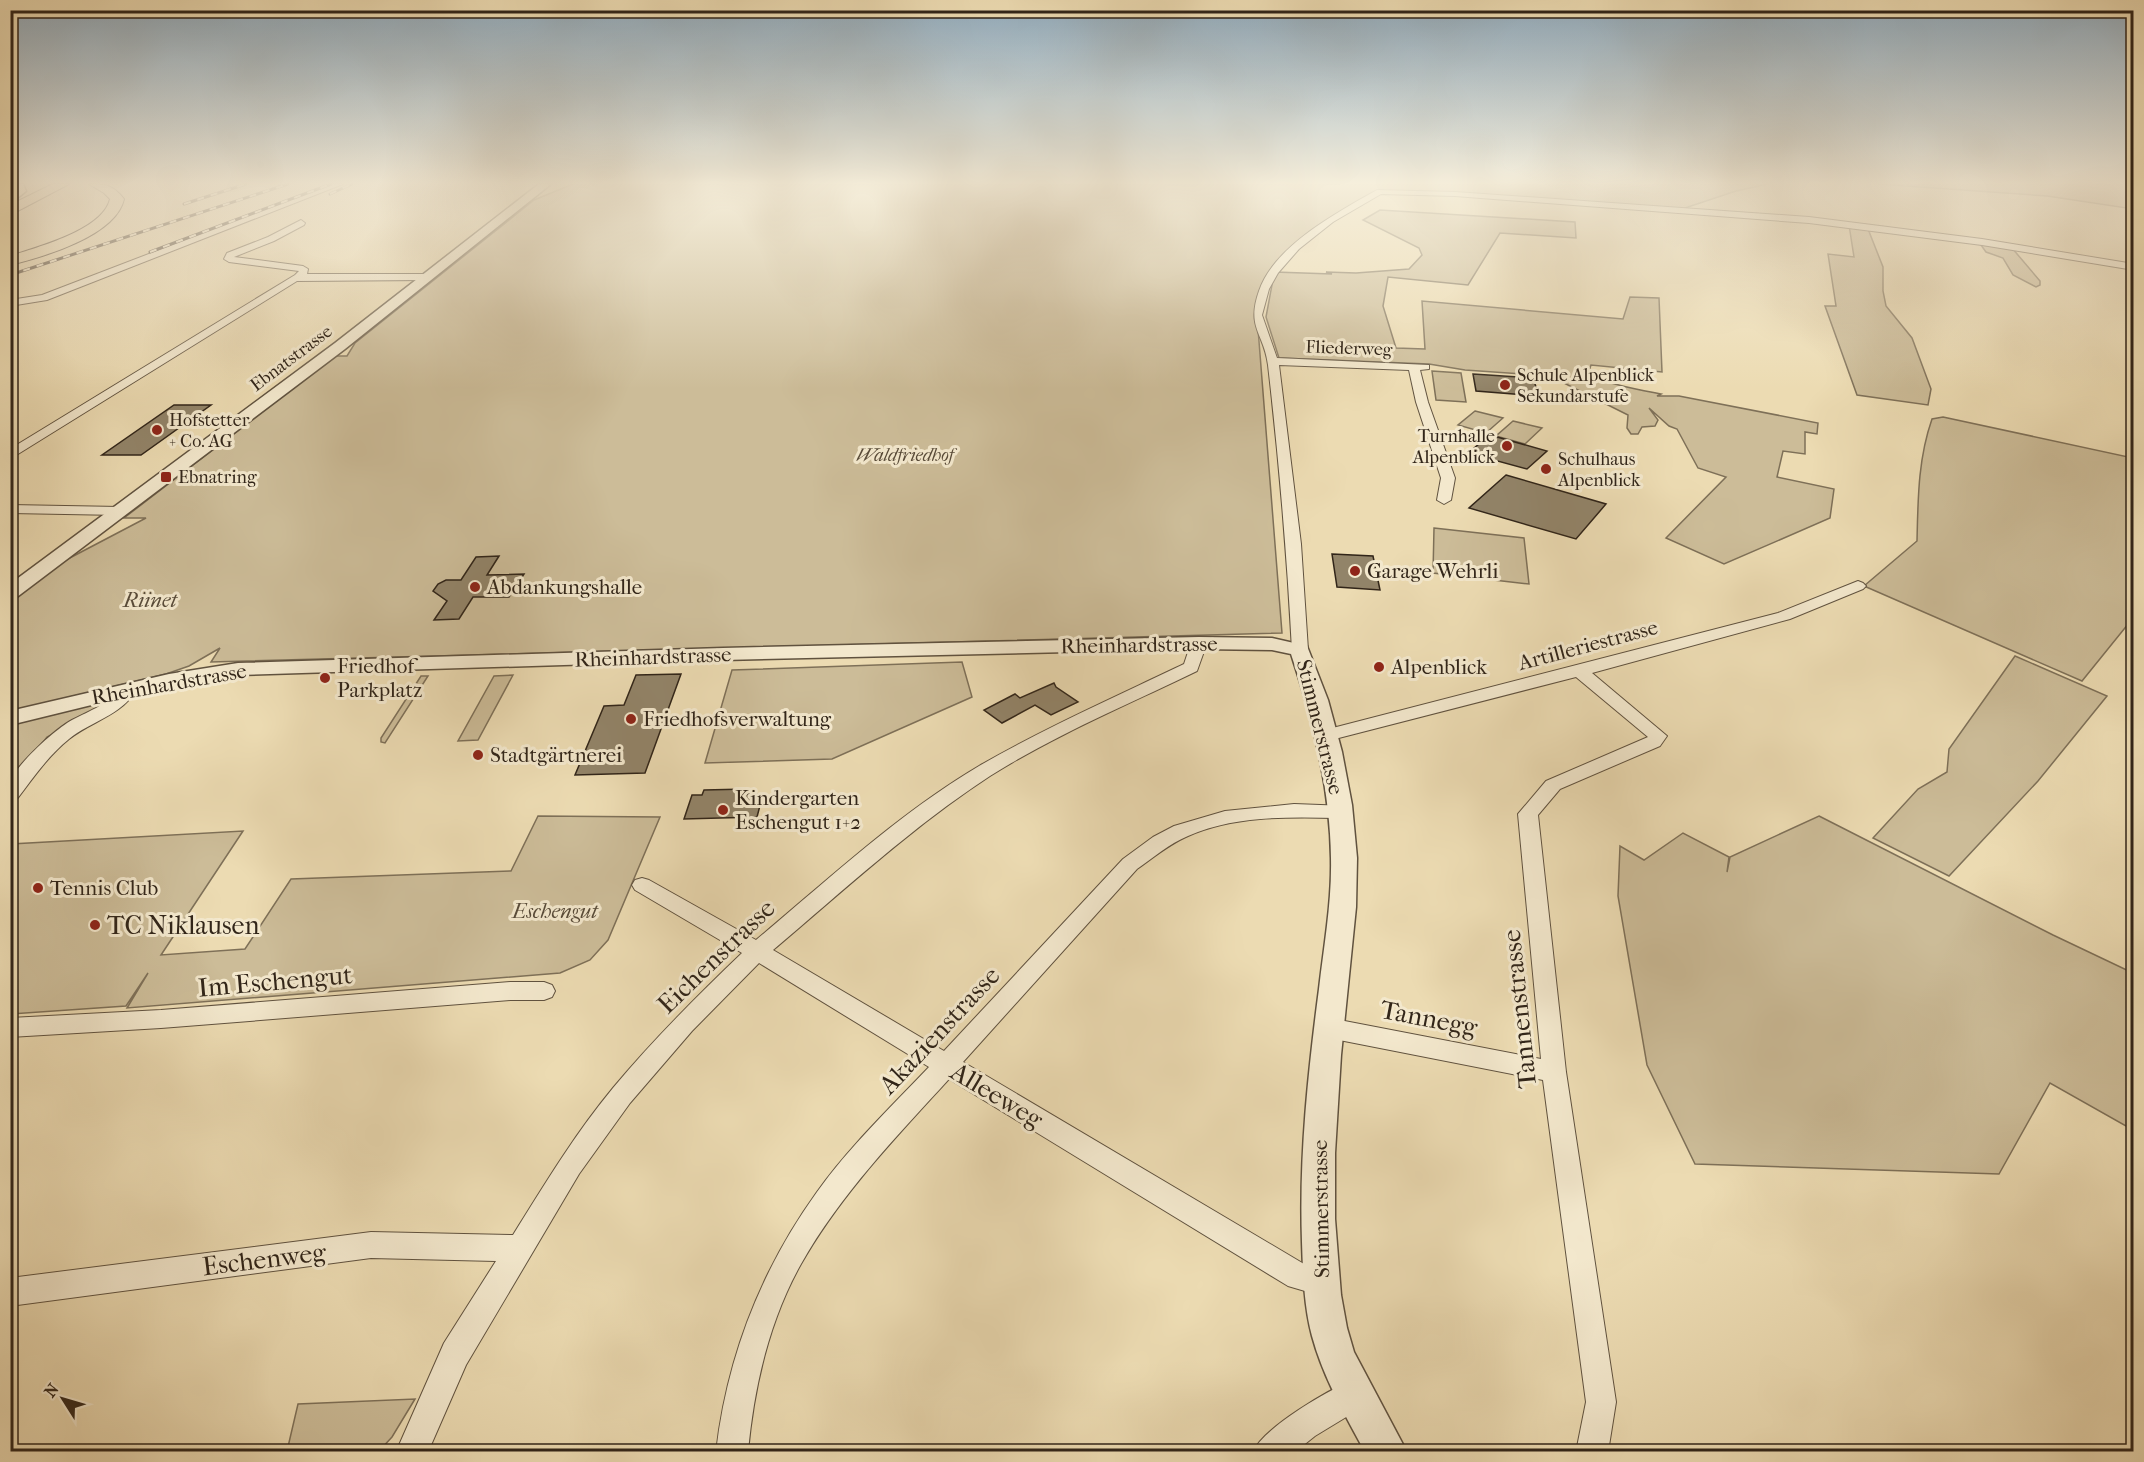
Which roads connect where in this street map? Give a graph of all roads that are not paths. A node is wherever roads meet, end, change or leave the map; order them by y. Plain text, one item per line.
1 (34, 252) edge
2 (162, 252) edge
3 (237, 252) edge
4 (458, 252) edge
5 (1292, 252) edge
6 (2044, 252) edge
7 (10, 261) edge
8 (2133, 267) edge
9 (300, 275) junction
10 (427, 277) junction
11 (10, 303) edge
12 (1273, 361) junction
13 (10, 455) edge
14 (1444, 500) dead end
15 (10, 509) edge
16 (120, 512) junction
17 (1858, 586) dead end
18 (10, 593) edge
19 (1199, 643) junction
20 (1300, 650) junction
21 (1579, 671) junction
22 (127, 690) junction
23 (10, 718) edge
24 (1326, 735) junction
25 (10, 795) edge
26 (1340, 811) junction
27 (642, 885) dead end
28 (757, 951) junction
29 (544, 991) dead end
30 (10, 1028) edge
31 (1329, 1028) junction
32 (946, 1065) junction
33 (1554, 1071) junction
34 (519, 1248) junction
35 (1322, 1282) junction
36 (10, 1292) edge
37 (1355, 1394) junction
38 (412, 1452) edge
39 (732, 1452) edge
40 (1269, 1452) edge
41 (1387, 1452) edge
42 (1592, 1452) edge

1 - 7 highway
2 - 11 street
3 - 9 street
4 - 10 street, Ebnatstrasse
5 - 12 street, Stimmerstrasse
6 - 8 street, Stimmerstrasse
9 - 10 street
9 - 13 street
10 - 16 street, Ebnatstrasse
12 - 14 street, Fliederweg
12 - 20 street, Stimmerstrasse
15 - 16 street
16 - 18 street, Ebnatstrasse
17 - 21 street, Artilleriestrasse
19 - 20 street, Rheinhardstrasse
19 - 22 street, Rheinhardstrasse
19 - 28 street, Eichenstrasse
20 - 24 street, Stimmerstrasse
21 - 24 street, Artilleriestrasse
21 - 33 street, Tannenstrasse
22 - 23 street, Rheinhardstrasse
22 - 25 street
24 - 26 street, Stimmerstrasse
26 - 31 street, Stimmerstrasse
26 - 32 street, Akazienstrasse
27 - 28 street, Alleeweg
28 - 32 street, Alleeweg
28 - 34 street, Eichenstrasse
29 - 30 street, Im Eschengut
31 - 33 street, Tannegg
31 - 35 street, Stimmerstrasse
32 - 35 street, Alleeweg
32 - 39 street, Akazienstrasse
33 - 42 street, Tannenstrasse
34 - 36 street, Eschenweg
34 - 38 street, Eichenstrasse
35 - 37 street, Stimmerstrasse
37 - 40 street
37 - 41 street, Stimmerstrasse

